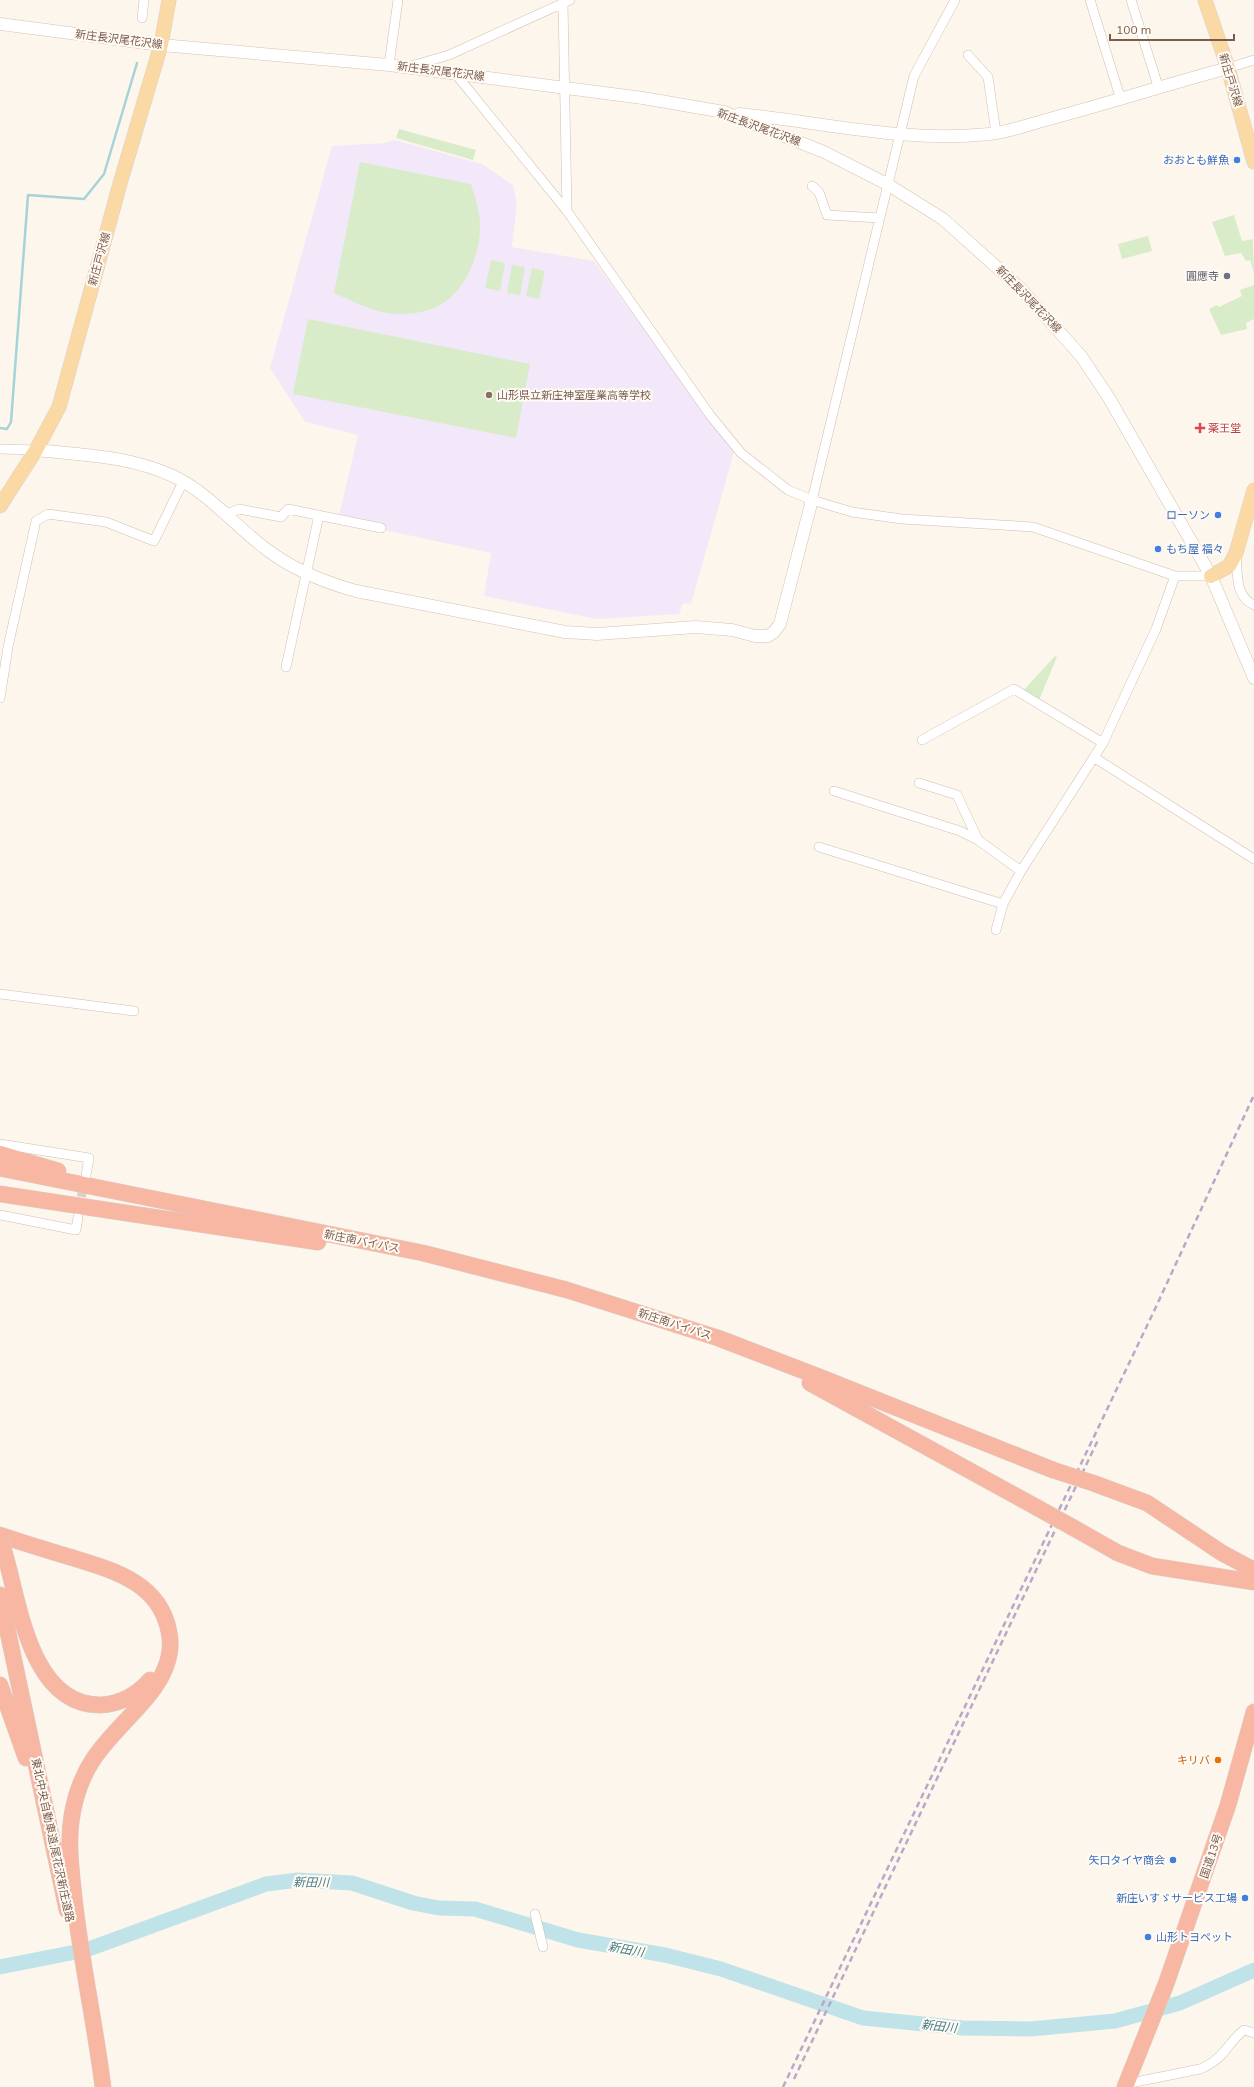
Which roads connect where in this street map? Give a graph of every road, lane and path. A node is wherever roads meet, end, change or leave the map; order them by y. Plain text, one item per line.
1 (144, 0) edge
2 (169, 0) edge
3 (398, 0) edge
4 (955, 0) edge
5 (1090, 0) edge
6 (1131, 0) edge
7 (1205, 0) edge
8 (566, 2) edge
9 (142, 18) dead end
10 (0, 24) edge
11 (161, 45) junction
12 (968, 55) dead end
13 (1254, 60) edge
14 (389, 65) junction
15 (406, 67) junction
16 (1228, 68) junction
17 (454, 72) junction
18 (564, 86) junction
19 (1158, 86) junction
20 (1121, 100) junction
21 (724, 112) junction
22 (996, 133) junction
23 (900, 135) junction
24 (1254, 162) edge
25 (887, 184) junction
26 (812, 186) dead end
27 (567, 211) junction
28 (880, 218) junction
29 (0, 449) edge
30 (36, 450) junction
31 (183, 482) junction
32 (1254, 490) edge
33 (812, 500) junction
34 (0, 506) edge
35 (1251, 506) edge
36 (227, 514) junction
37 (319, 515) junction
38 (381, 528) dead end
39 (1236, 553) junction
40 (306, 572) junction
41 (1175, 576) junction
42 (1211, 576) junction
43 (1254, 605) edge
44 (286, 666) dead end
45 (1254, 678) edge
46 (0, 697) edge
47 (922, 740) dead end
48 (1104, 743) junction
49 (1095, 758) junction
50 (919, 783) dead end
51 (834, 791) dead end
52 (978, 840) junction
53 (819, 847) dead end
54 (1254, 859) edge
55 (1021, 872) junction
56 (1003, 904) junction
57 (996, 930) dead end
58 (0, 994) edge
59 (134, 1011) dead end
60 (0, 1144) edge
61 (0, 1154) edge
62 (0, 1168) edge
63 (86, 1175) tunnel mouth
64 (0, 1194) edge
65 (0, 1215) edge
66 (78, 1217) tunnel mouth
67 (423, 1255) junction
68 (717, 1340) junction
69 (0, 1536) edge
70 (0, 1543) edge
71 (1254, 1570) edge
72 (1254, 1582) edge
73 (0, 1594) edge
74 (0, 1685) edge
75 (1254, 1712) edge
76 (64, 1898) junction
77 (535, 1914) dead end
78 (73, 1917) junction
79 (543, 1947) dead end
80 (1254, 2033) edge
81 (1126, 2086) edge
82 (102, 2087) edge

1 - 9 street
2 - 11 main road, 新庄戸沢線
3 - 14 street
4 - 23 street
5 - 20 street
6 - 19 street
7 - 16 main road, 新庄戸沢線
8 - 15 street
8 - 18 street
10 - 11 main road, 新庄長沢尾花沢線
11 - 14 main road, 新庄長沢尾花沢線
11 - 30 main road, 新庄戸沢線
12 - 22 street
13 - 16 street
14 - 15 main road, 新庄長沢尾花沢線
15 - 17 main road, 新庄長沢尾花沢線
16 - 19 main road
16 - 24 main road, 新庄戸沢線
17 - 18 main road, 新庄長沢尾花沢線
17 - 27 street
18 - 21 main road, 新庄長沢尾花沢線
18 - 27 street
19 - 20 main road
20 - 22 main road
21 - 23 main road
21 - 25 main road, 新庄長沢尾花沢線
22 - 23 main road
23 - 25 street
25 - 28 street
25 - 42 main road, 新庄長沢尾花沢線
26 - 28 street
27 - 33 street
28 - 33 street
29 - 30 street
30 - 31 main road
30 - 34 main road, 新庄戸沢線
31 - 36 main road
31 - 46 street
32 - 35 main road
33 - 40 main road
33 - 41 street
35 - 39 main road
36 - 37 street
36 - 40 main road
37 - 38 street
37 - 40 street
39 - 42 main road
39 - 43 street
40 - 44 street
41 - 42 street
41 - 48 street
42 - 45 main road, 新庄長沢尾花沢線
47 - 48 street
48 - 49 street
49 - 54 street
49 - 55 street
50 - 52 street
51 - 52 street
52 - 55 street
53 - 56 street
55 - 56 street
56 - 57 street
58 - 59 street
60 - 63 street
61 - 67 highway
62 - 67 highway
64 - 67 highway
65 - 66 street
67 - 68 highway, 新庄南バイパス
68 - 71 highway, bridge
68 - 72 highway, bridge
69 - 70 highway, bridge
69 - 78 highway
73 - 76 highway, 東北中央自動車道;尾花沢新庄道路
74 - 76 highway
75 - 81 highway, 国道13号
76 - 78 highway, 東北中央自動車道;尾花沢新庄道路
77 - 79 street
78 - 82 highway
80 - 81 street

